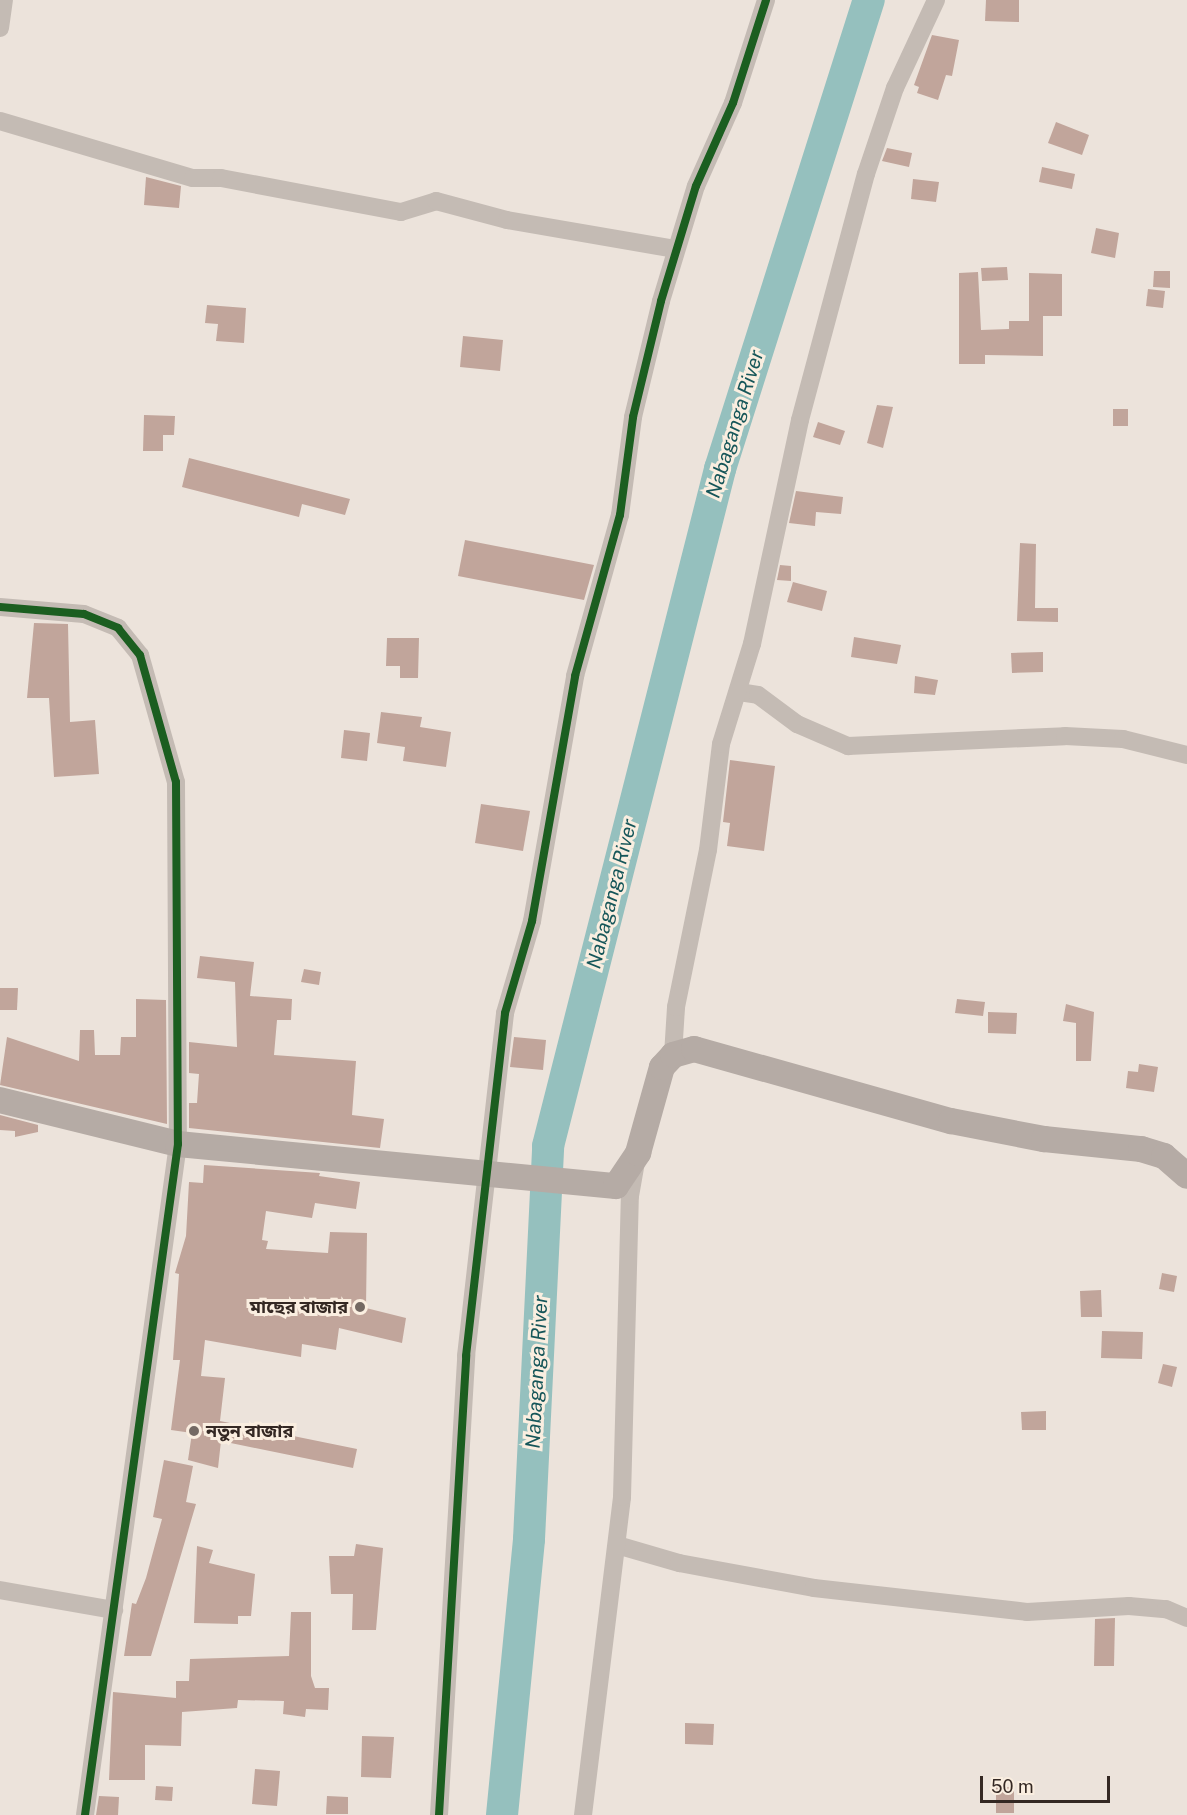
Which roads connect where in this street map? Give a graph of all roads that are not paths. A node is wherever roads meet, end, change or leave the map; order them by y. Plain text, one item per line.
1 (4, 0) edge
2 (766, 0) edge
3 (936, 0) edge
4 (0, 28) edge
5 (0, 122) edge
6 (675, 249) junction
7 (0, 607) edge
8 (739, 692) junction
9 (1187, 755) edge
10 (673, 1055) junction
11 (0, 1100) edge
12 (178, 1144) junction
13 (638, 1153) junction
14 (1187, 1176) edge
15 (500, 1177) junction
16 (617, 1545) junction
17 (0, 1590) edge
18 (114, 1610) junction
19 (1187, 1618) edge
20 (85, 1815) edge
21 (439, 1815) edge
22 (583, 1815) edge

1 - 4 street
2 - 6 street
3 - 8 street
5 - 6 street
6 - 15 street
7 - 12 street
8 - 9 street
8 - 10 street
10 - 13 main road
10 - 14 main road
11 - 12 main road
12 - 15 main road
12 - 18 street
13 - 15 main road
13 - 16 street
15 - 21 street
16 - 19 street
16 - 22 street
17 - 18 street
18 - 20 street

